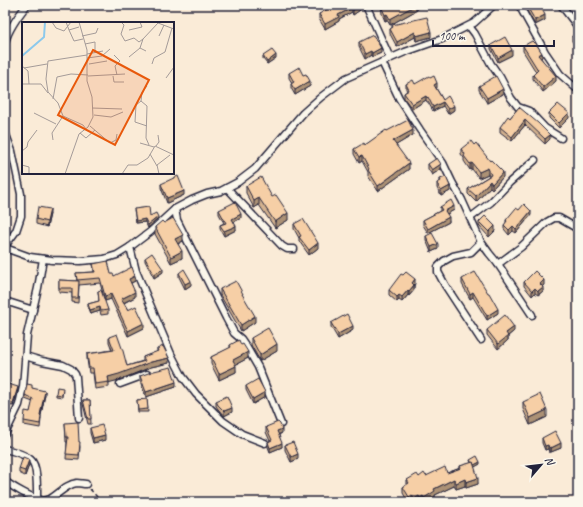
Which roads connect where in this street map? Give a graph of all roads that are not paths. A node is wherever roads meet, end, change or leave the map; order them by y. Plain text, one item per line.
1 (27, 5) edge
2 (366, 5) edge
3 (494, 5) edge
4 (518, 5) edge
5 (561, 5) edge
6 (469, 26) junction
7 (578, 27) edge
8 (6, 38) edge
9 (390, 58) junction
10 (382, 62) junction
11 (578, 90) edge
12 (5, 132) edge
13 (561, 138) dead end
14 (535, 160) dead end
15 (228, 188) junction
16 (176, 209) junction
17 (470, 218) junction
18 (578, 229) edge
19 (481, 242) junction
20 (5, 247) edge
21 (130, 247) junction
22 (294, 248) dead end
23 (43, 259) junction
24 (498, 264) junction
25 (5, 301) edge
26 (33, 310) junction
27 (532, 315) dead end
28 (481, 340) dead end
29 (25, 356) junction
30 (153, 371) edge
31 (120, 384) dead end
32 (79, 418) dead end
33 (281, 424) edge
34 (5, 434) edge
35 (265, 443) dead end
36 (5, 449) edge
37 (5, 481) edge
38 (86, 484) road end
39 (37, 500) junction

1 - 8 street
2 - 9 street
3 - 6 street
4 - 11 street
5 - 7 street
6 - 9 street
6 - 13 street
9 - 10 street
10 - 15 street
10 - 17 street
12 - 20 street
14 - 17 street
15 - 16 street
15 - 22 street
16 - 21 street
16 - 33 street
17 - 19 street
18 - 24 street
19 - 24 street
19 - 28 street
20 - 23 street
21 - 23 street
21 - 35 street
23 - 26 street
24 - 27 street
25 - 26 street
26 - 29 street
29 - 32 street
29 - 34 street
30 - 31 street
36 - 39 street
37 - 39 street
38 - 39 street

